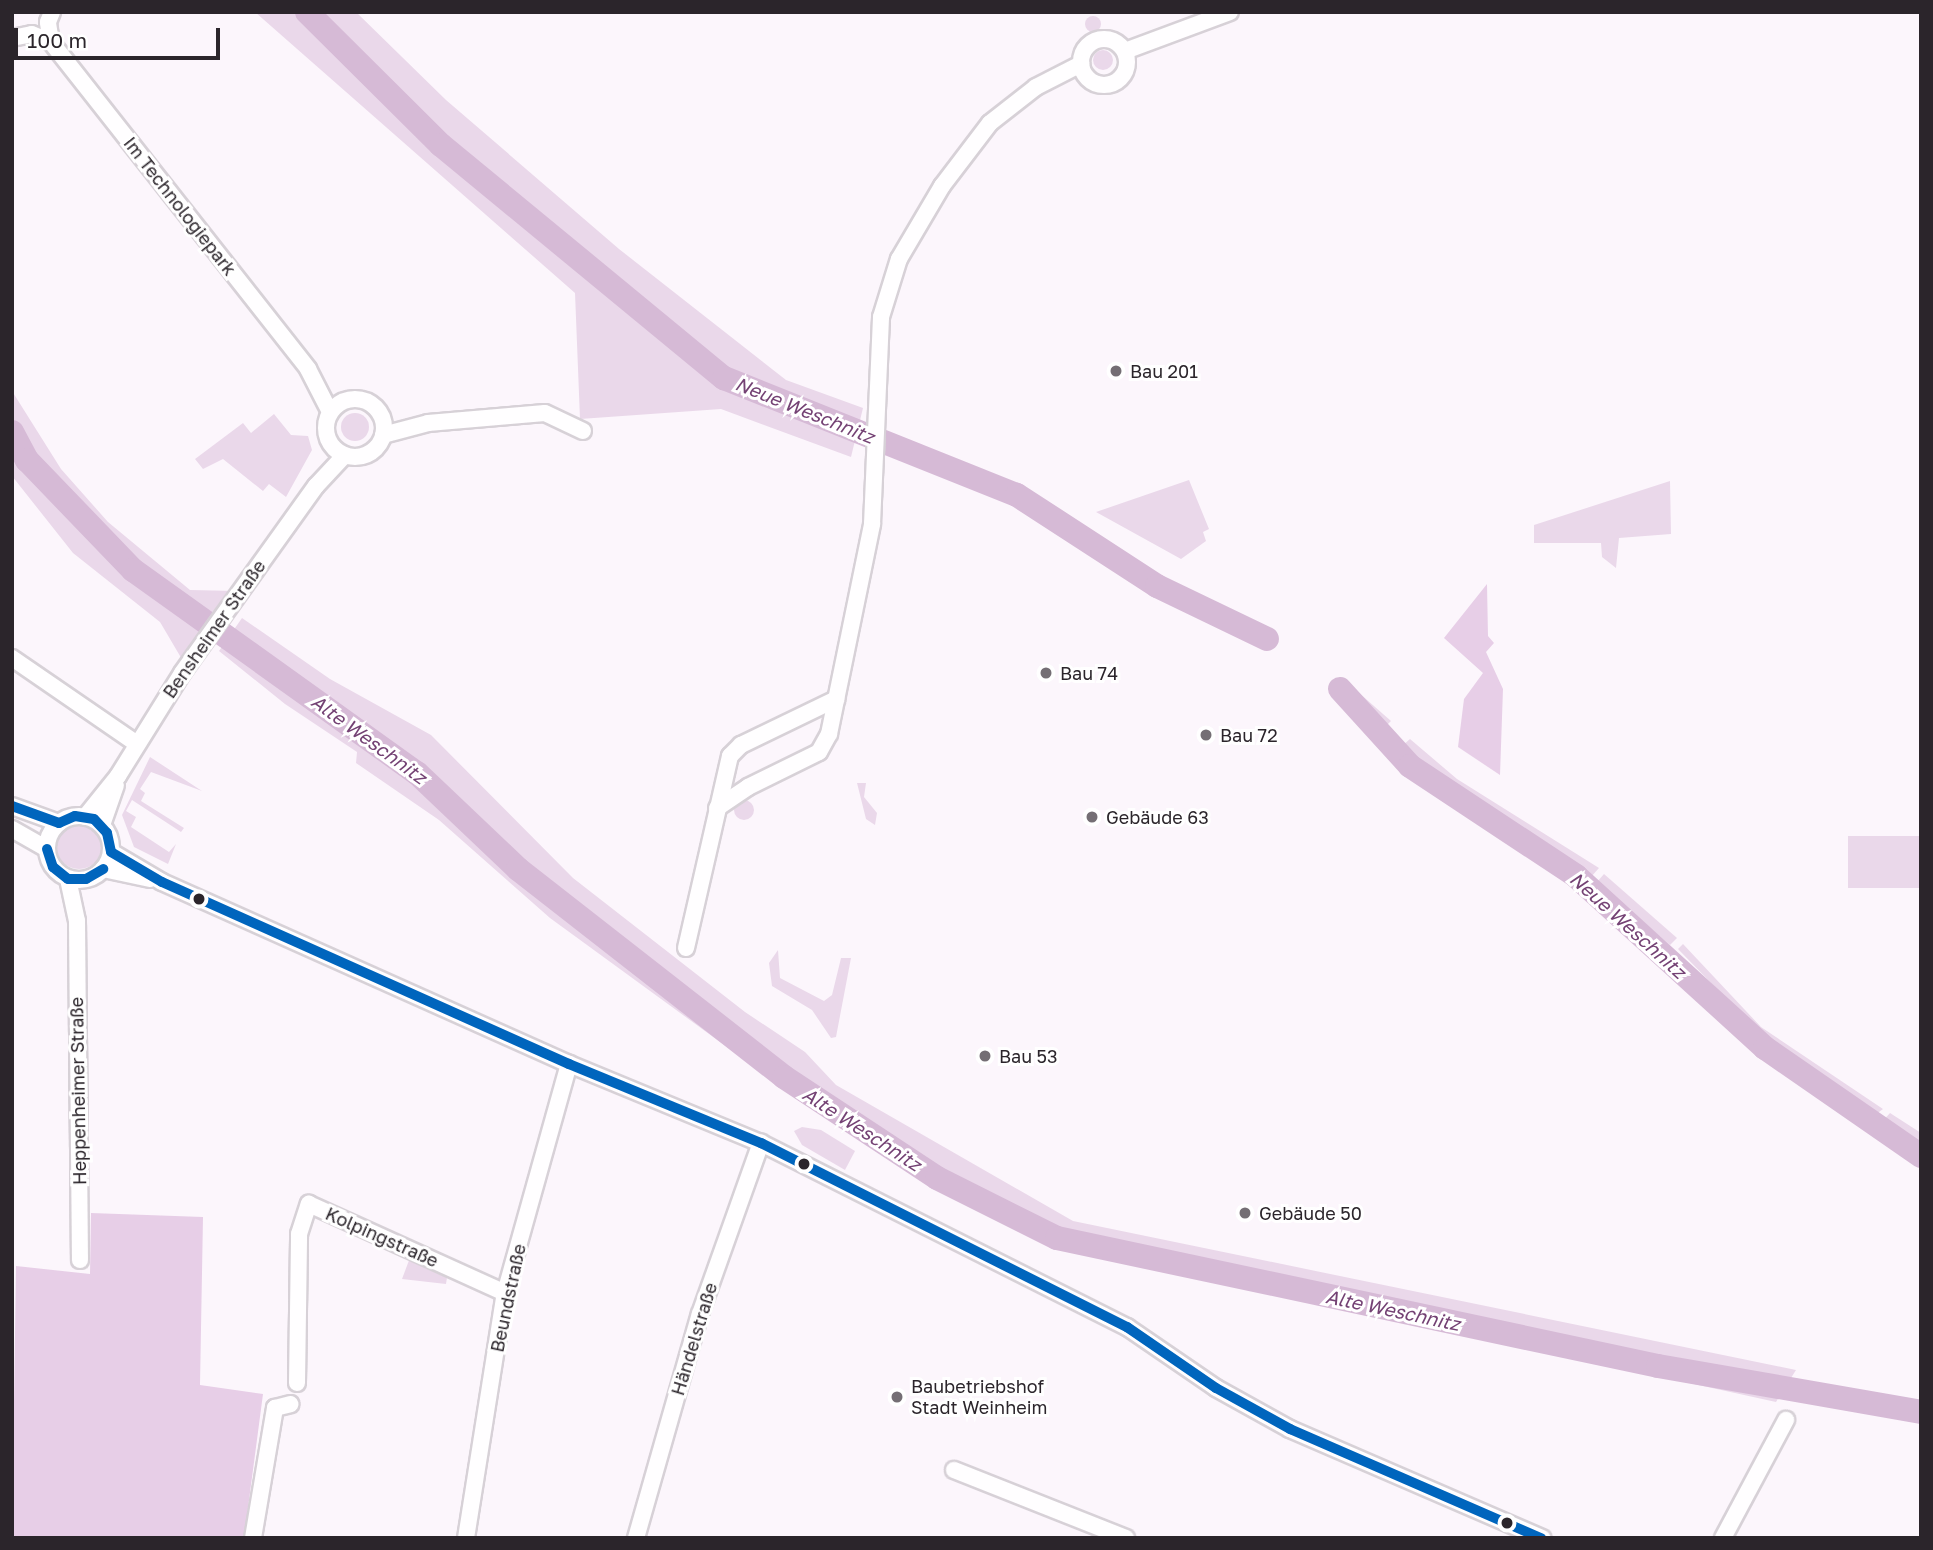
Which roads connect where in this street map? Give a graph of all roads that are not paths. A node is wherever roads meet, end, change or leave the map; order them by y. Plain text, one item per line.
1 (52, 12) edge
2 (1230, 12) edge
3 (1204, 18) edge
4 (12, 38) edge
5 (51, 42) junction
6 (1125, 51) junction
7 (1081, 64) junction
8 (308, 369) junction
9 (344, 401) junction
10 (330, 412) junction
11 (381, 417) junction
12 (428, 423) junction
13 (583, 431) dead end
14 (383, 435) junction
15 (331, 445) junction
16 (345, 455) junction
17 (316, 485) junction
18 (12, 657) edge
19 (836, 699) junction
20 (136, 744) junction
21 (118, 776) junction
22 (12, 806) edge
23 (717, 808) junction
24 (85, 817) junction
25 (59, 823) junction
26 (102, 825) junction
27 (12, 829) edge
28 (47, 849) junction
29 (111, 852) junction
30 (103, 869) junction
31 (68, 878) junction
32 (86, 880) junction
33 (162, 882) junction
34 (77, 921) junction
35 (686, 948) dead end
36 (569, 1064) junction
37 (761, 1143) junction
38 (80, 1260) dead end
39 (505, 1293) junction
40 (297, 1383) dead end
41 (291, 1405) dead end
42 (1786, 1420) dead end
43 (954, 1470) dead end
44 (253, 1538) edge
45 (467, 1538) edge
46 (636, 1538) edge
47 (1126, 1538) edge
48 (1542, 1538) edge
49 (1723, 1538) edge

1 - 5 street
2 - 3 street
3 - 6 street
4 - 5 street
5 - 8 street, Im Technologiepark
6 - 7 street
6 - 7 street
7 - 19 street
8 - 9 street, Im Technologiepark
8 - 10 street, Im Technologiepark
9 - 10 street
9 - 11 street
10 - 15 street, Bensheimer Straße
11 - 12 street
11 - 14 street
12 - 13 street
12 - 14 street
14 - 16 street, Bensheimer Straße
15 - 16 street
15 - 17 street, Bensheimer Straße
16 - 17 street, Bensheimer Straße
17 - 20 street, Bensheimer Straße
18 - 20 street
19 - 23 street
19 - 23 street
20 - 21 street, Bensheimer Straße
21 - 24 street, Bensheimer Straße
21 - 26 street, Bensheimer Straße
22 - 25 street
23 - 35 street
24 - 25 street
24 - 26 street
25 - 28 street
26 - 29 street
27 - 28 street
28 - 31 street
29 - 30 street
29 - 33 street
30 - 32 street
30 - 33 street
31 - 32 street
31 - 34 street, Heppenheimer Straße
32 - 34 street, Heppenheimer Straße
33 - 36 street
34 - 38 street, Heppenheimer Straße
36 - 37 street
36 - 39 street, Beundstraße
37 - 46 street, Händelstraße
37 - 48 street
39 - 40 street, Kolpingstraße
39 - 45 street, Beundstraße
41 - 44 street
42 - 49 street
43 - 47 street

